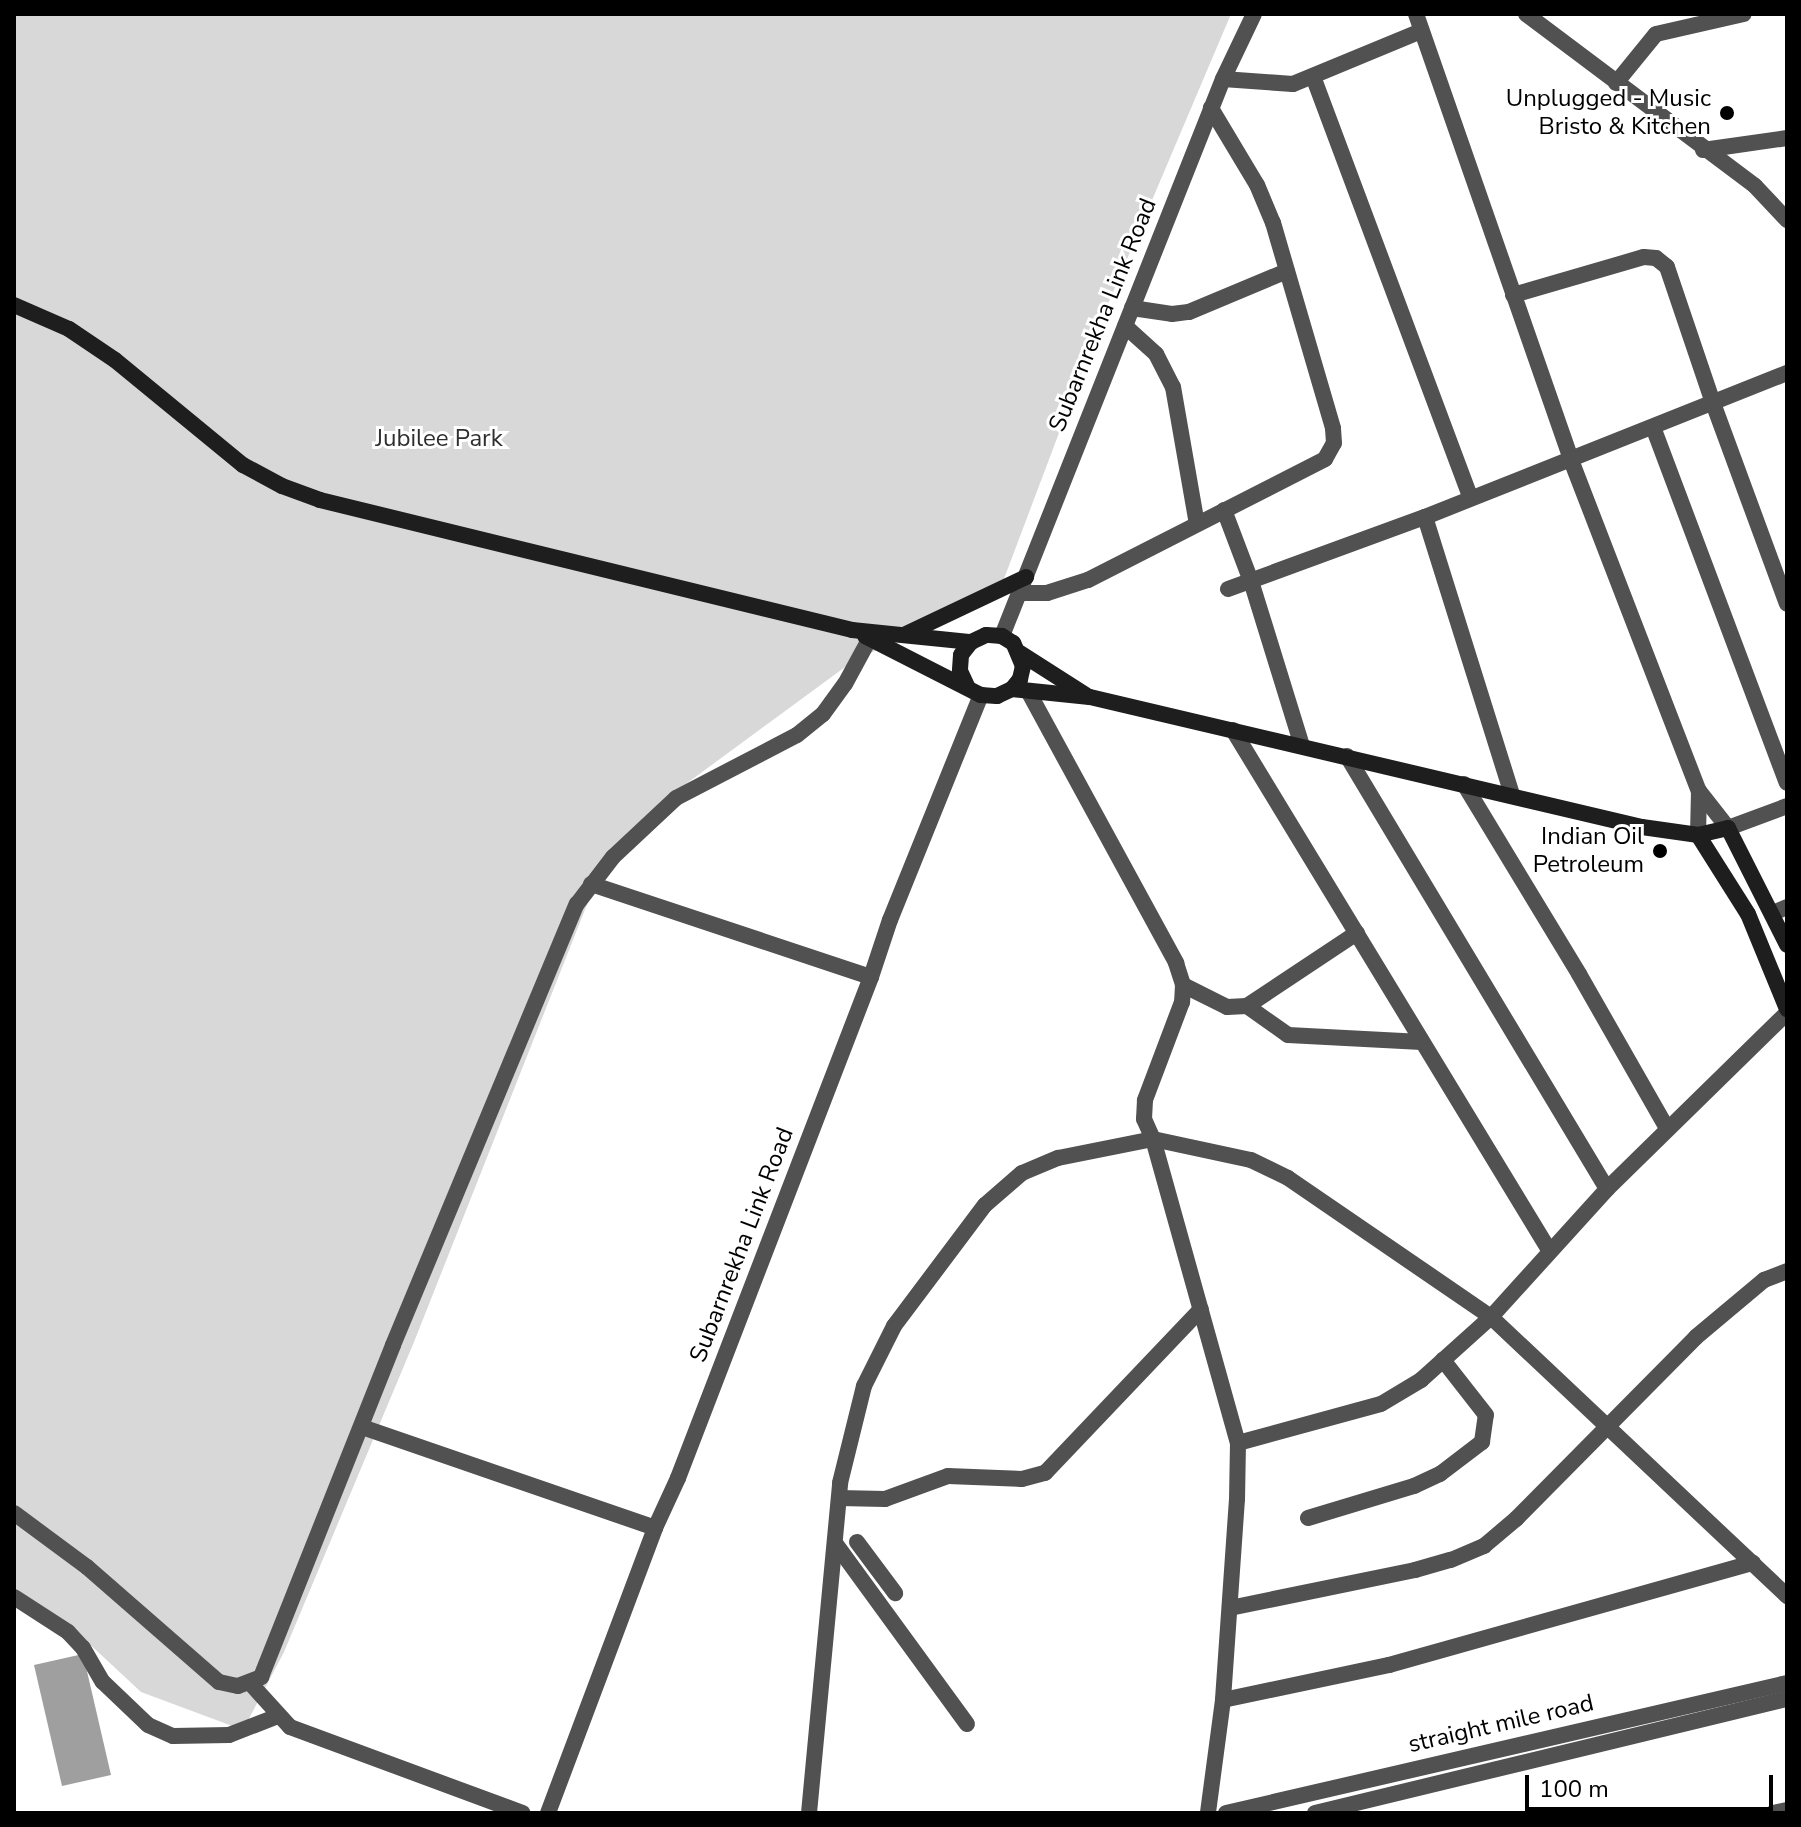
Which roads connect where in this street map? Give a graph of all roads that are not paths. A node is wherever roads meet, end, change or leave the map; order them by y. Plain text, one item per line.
1 (1254, 14) edge
2 (1416, 14) edge
3 (1526, 14) edge
4 (1744, 14) edge
5 (1421, 31) junction
6 (1223, 79) junction
7 (1314, 79) junction
8 (1616, 83) junction
9 (1211, 108) junction
10 (1787, 138) edge
11 (1703, 150) junction
12 (1787, 220) edge
13 (1287, 271) junction
14 (1513, 295) junction
15 (14, 305) edge
16 (1132, 308) junction
17 (1125, 326) junction
18 (1787, 373) edge
19 (1713, 403) junction
20 (1653, 427) junction
21 (1571, 460) junction
22 (1471, 498) junction
23 (1224, 510) junction
24 (1425, 517) junction
25 (1197, 524) junction
26 (1251, 581) junction
27 (1022, 585) junction
28 (1228, 589) dead end
29 (1787, 604) edge
30 (852, 630) junction
31 (904, 635) junction
32 (1002, 636) junction
33 (870, 638) junction
34 (971, 642) junction
35 (1020, 653) junction
36 (1020, 690) junction
37 (974, 691) junction
38 (1090, 697) junction
39 (1233, 730) junction
40 (1302, 746) junction
41 (1347, 756) junction
42 (1787, 783) edge
43 (1464, 784) junction
44 (1699, 791) junction
45 (1512, 795) junction
46 (1787, 806) edge
47 (1728, 828) junction
48 (1698, 835) junction
49 (591, 884) junction
50 (1780, 910) edge
51 (1357, 933) junction
52 (1787, 945) edge
53 (871, 977) junction
54 (1183, 985) junction
55 (1247, 1006) junction
56 (1787, 1011) edge
57 (1422, 1042) junction
58 (1667, 1128) junction
59 (1153, 1139) junction
60 (1607, 1189) junction
61 (1549, 1250) junction
62 (1787, 1271) edge
63 (1201, 1309) junction
64 (1491, 1317) junction
65 (1443, 1360) junction
66 (1607, 1426) junction
67 (362, 1427) junction
68 (1238, 1443) junction
69 (839, 1498) junction
70 (14, 1513) edge
71 (1308, 1518) dead end
72 (655, 1528) junction
73 (857, 1542) dead end
74 (835, 1543) junction
75 (1753, 1563) junction
76 (1785, 1590) edge
77 (895, 1593) dead end
78 (14, 1597) edge
79 (1230, 1608) junction
80 (1787, 1683) edge
81 (251, 1684) junction
82 (1787, 1699) edge
83 (1223, 1700) junction
84 (278, 1716) junction
85 (967, 1724) dead end
86 (1787, 1810) edge
87 (523, 1813) edge
88 (548, 1813) edge
89 (809, 1813) edge
90 (1208, 1813) edge
91 (1226, 1813) edge
92 (1315, 1813) edge
93 (1773, 1813) edge

1 - 6 street, Subarnrekha Link Road
2 - 5 street
3 - 8 street
4 - 8 street
5 - 7 street
5 - 14 street
6 - 7 street
6 - 9 street, Subarnrekha Link Road
7 - 22 street
8 - 11 street
9 - 13 street
9 - 16 street, Subarnrekha Link Road
10 - 11 street
11 - 12 street
13 - 16 street
13 - 23 street
14 - 19 street
14 - 21 street
15 - 30 main road
16 - 17 street, Subarnrekha Link Road
17 - 25 street
17 - 27 street, Subarnrekha Link Road
18 - 19 street
19 - 20 street
19 - 29 street
20 - 21 street
20 - 42 street
21 - 22 street
21 - 44 street
22 - 24 street
23 - 25 street
23 - 26 street
24 - 26 street
24 - 45 street
25 - 27 street
26 - 28 street
26 - 40 street
27 - 31 main road
27 - 32 street, Subarnrekha Link Road
30 - 31 main road
30 - 33 main road
31 - 34 main road
32 - 34 main road
32 - 35 main road
33 - 37 main road
33 - 49 street
34 - 37 main road
35 - 36 main road
35 - 38 main road
36 - 37 main road
36 - 38 main road
36 - 54 street
37 - 53 street, Subarnrekha Link Road
38 - 39 main road
39 - 40 main road
39 - 51 street
40 - 41 main road
41 - 43 main road
41 - 60 street
43 - 45 main road
43 - 58 street
44 - 47 street
44 - 48 street
45 - 48 main road
46 - 47 street
47 - 48 main road
47 - 50 main road
48 - 56 main road
49 - 53 street
49 - 67 street
50 - 52 main road
51 - 55 street
51 - 57 street
53 - 72 street, Subarnrekha Link Road
54 - 55 street
54 - 59 street
55 - 57 street
56 - 58 street
57 - 61 street
58 - 60 street
59 - 63 street
59 - 64 street
59 - 69 street
60 - 61 street
61 - 64 street
62 - 66 street
63 - 68 street
63 - 69 street
64 - 65 street
64 - 66 street
65 - 68 street
65 - 71 street
66 - 75 street
66 - 79 street
67 - 72 street
67 - 81 street
68 - 79 street
69 - 74 street
70 - 81 street
72 - 88 street, Subarnrekha Link Road
73 - 77 street
74 - 85 street
74 - 89 street
75 - 76 street
75 - 83 street
78 - 84 street
79 - 83 street
80 - 91 street, straight mile road
81 - 84 street
82 - 92 street, straight mile road
83 - 90 street
84 - 87 street
86 - 93 street

